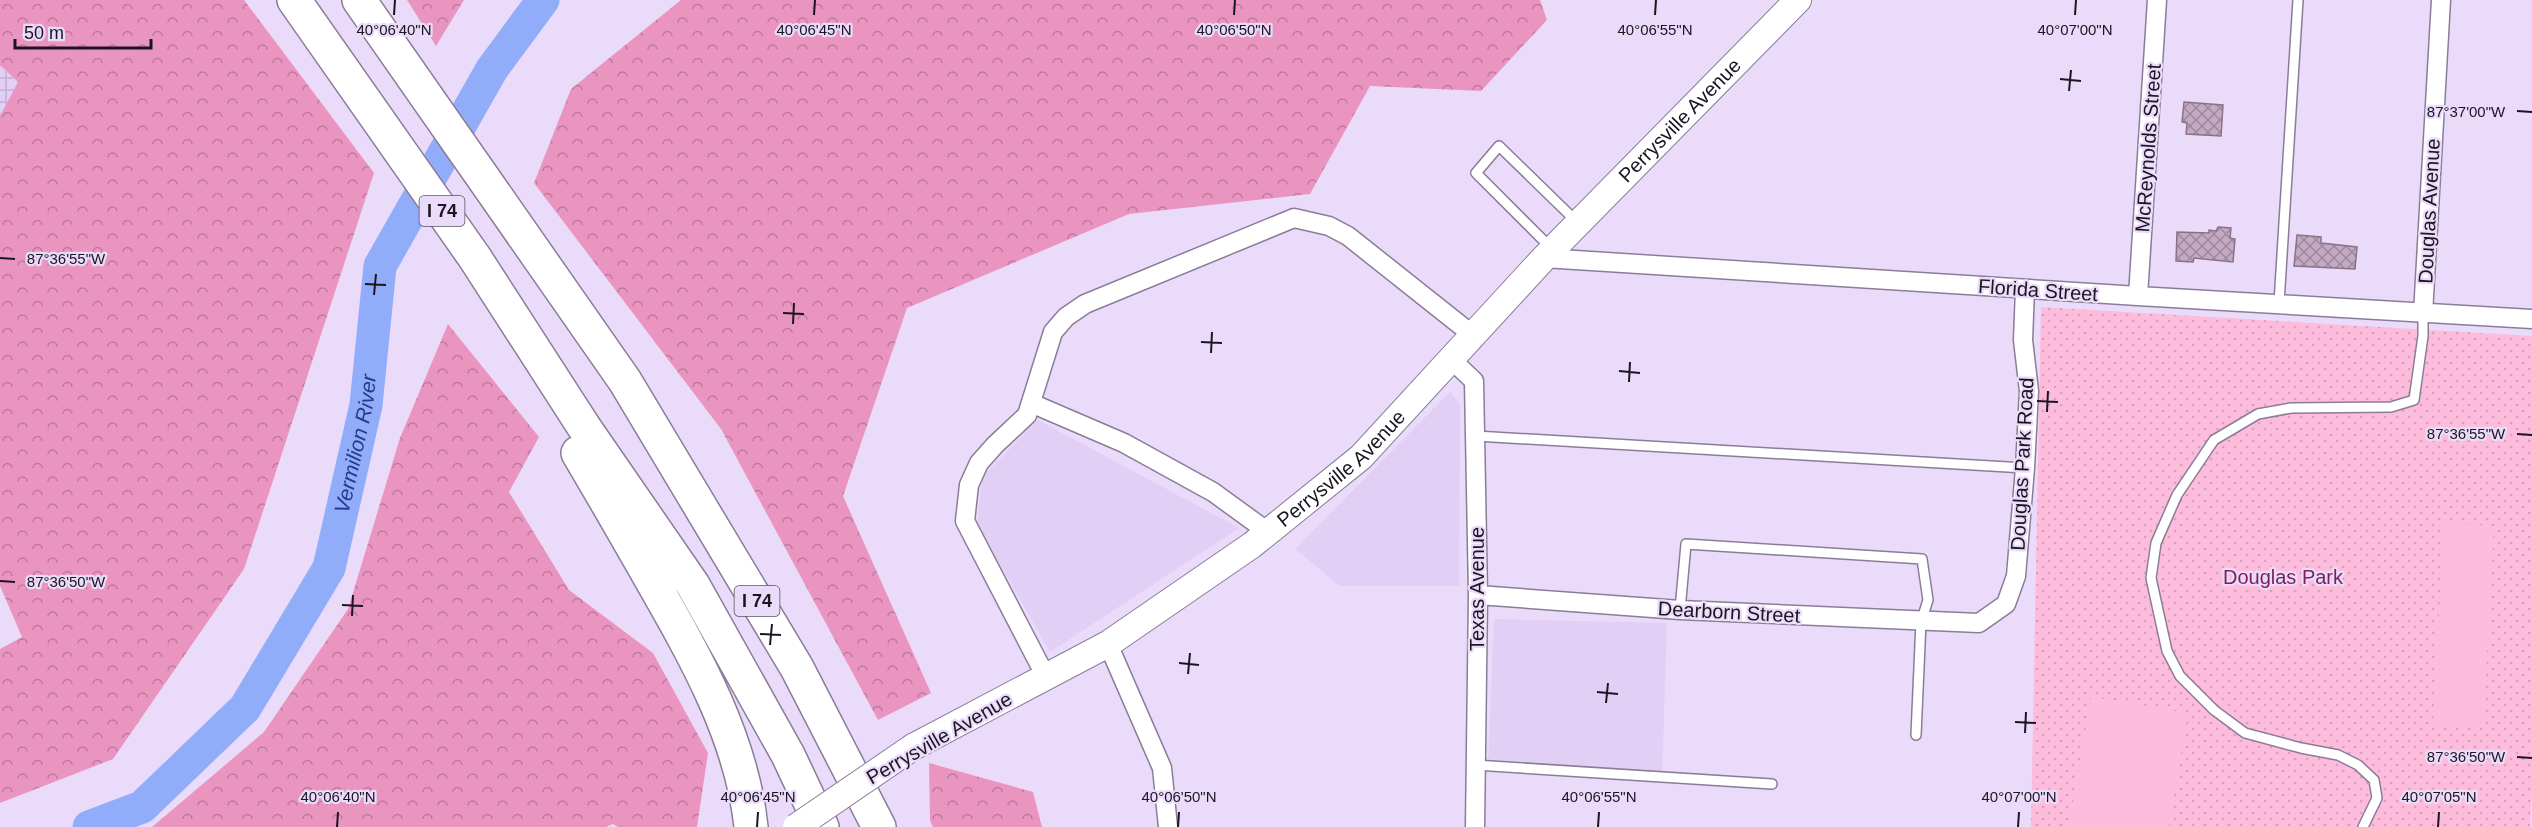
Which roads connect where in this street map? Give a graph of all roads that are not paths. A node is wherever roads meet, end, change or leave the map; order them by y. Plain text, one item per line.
1 (294, 0) edge
2 (359, 0) edge
3 (1798, 0) edge
4 (2157, 0) edge
5 (2298, 0) edge
6 (2441, 0) edge
7 (1578, 223) junction
8 (1548, 254) junction
9 (2025, 289) junction
10 (2138, 297) junction
11 (2279, 303) junction
12 (2423, 314) junction
13 (2532, 318) edge
14 (1474, 336) junction
15 (1452, 360) junction
16 (625, 381) junction
17 (1031, 403) junction
18 (579, 435) junction
19 (1476, 436) junction
20 (2025, 468) junction
21 (1268, 532) junction
22 (1478, 595) junction
23 (1680, 610) junction
24 (1921, 622) junction
25 (1979, 623) joint
26 (1108, 644) junction
27 (1046, 676) junction
28 (1916, 735) dead end
29 (1475, 765) junction
30 (1772, 784) dead end
31 (751, 827) edge
32 (796, 827) edge
33 (822, 827) edge
34 (879, 827) edge
35 (899, 827) edge
36 (1168, 827) edge
37 (1475, 827) edge
38 (2363, 827) edge

1 - 18 highway, I 74
2 - 16 highway, I 74
3 - 7 street, Perrysville Avenue
4 - 10 street, McReynolds Street
5 - 11 lane
6 - 12 street, Douglas Avenue
7 - 8 street, Perrysville Avenue
7 - 8 lane
8 - 9 street, Florida Street
8 - 14 street, Perrysville Avenue
9 - 10 street, Florida Street
9 - 20 street, Douglas Park Road
10 - 11 street, Florida Street
11 - 12 street, Florida Street
12 - 13 street, Florida Street
12 - 38 lane
14 - 15 street, Perrysville Avenue
14 - 17 street
15 - 19 street, Texas Avenue
15 - 21 street, Perrysville Avenue
16 - 34 highway, I 74
16 - 35 highway
17 - 21 street
17 - 27 street
18 - 31 highway
18 - 33 highway, I 74
19 - 20 lane
19 - 22 street, Texas Avenue
20 - 25 street, Douglas Park Road
21 - 26 street, Perrysville Avenue
22 - 23 street, Dearborn Street
22 - 29 street, Texas Avenue
23 - 24 street, Dearborn Street
23 - 24 lane
24 - 25 street, Dearborn Street
24 - 28 lane
26 - 27 street, Perrysville Avenue
26 - 36 street
27 - 32 street, Perrysville Avenue, bridge
29 - 30 lane
29 - 37 street, Texas Avenue

